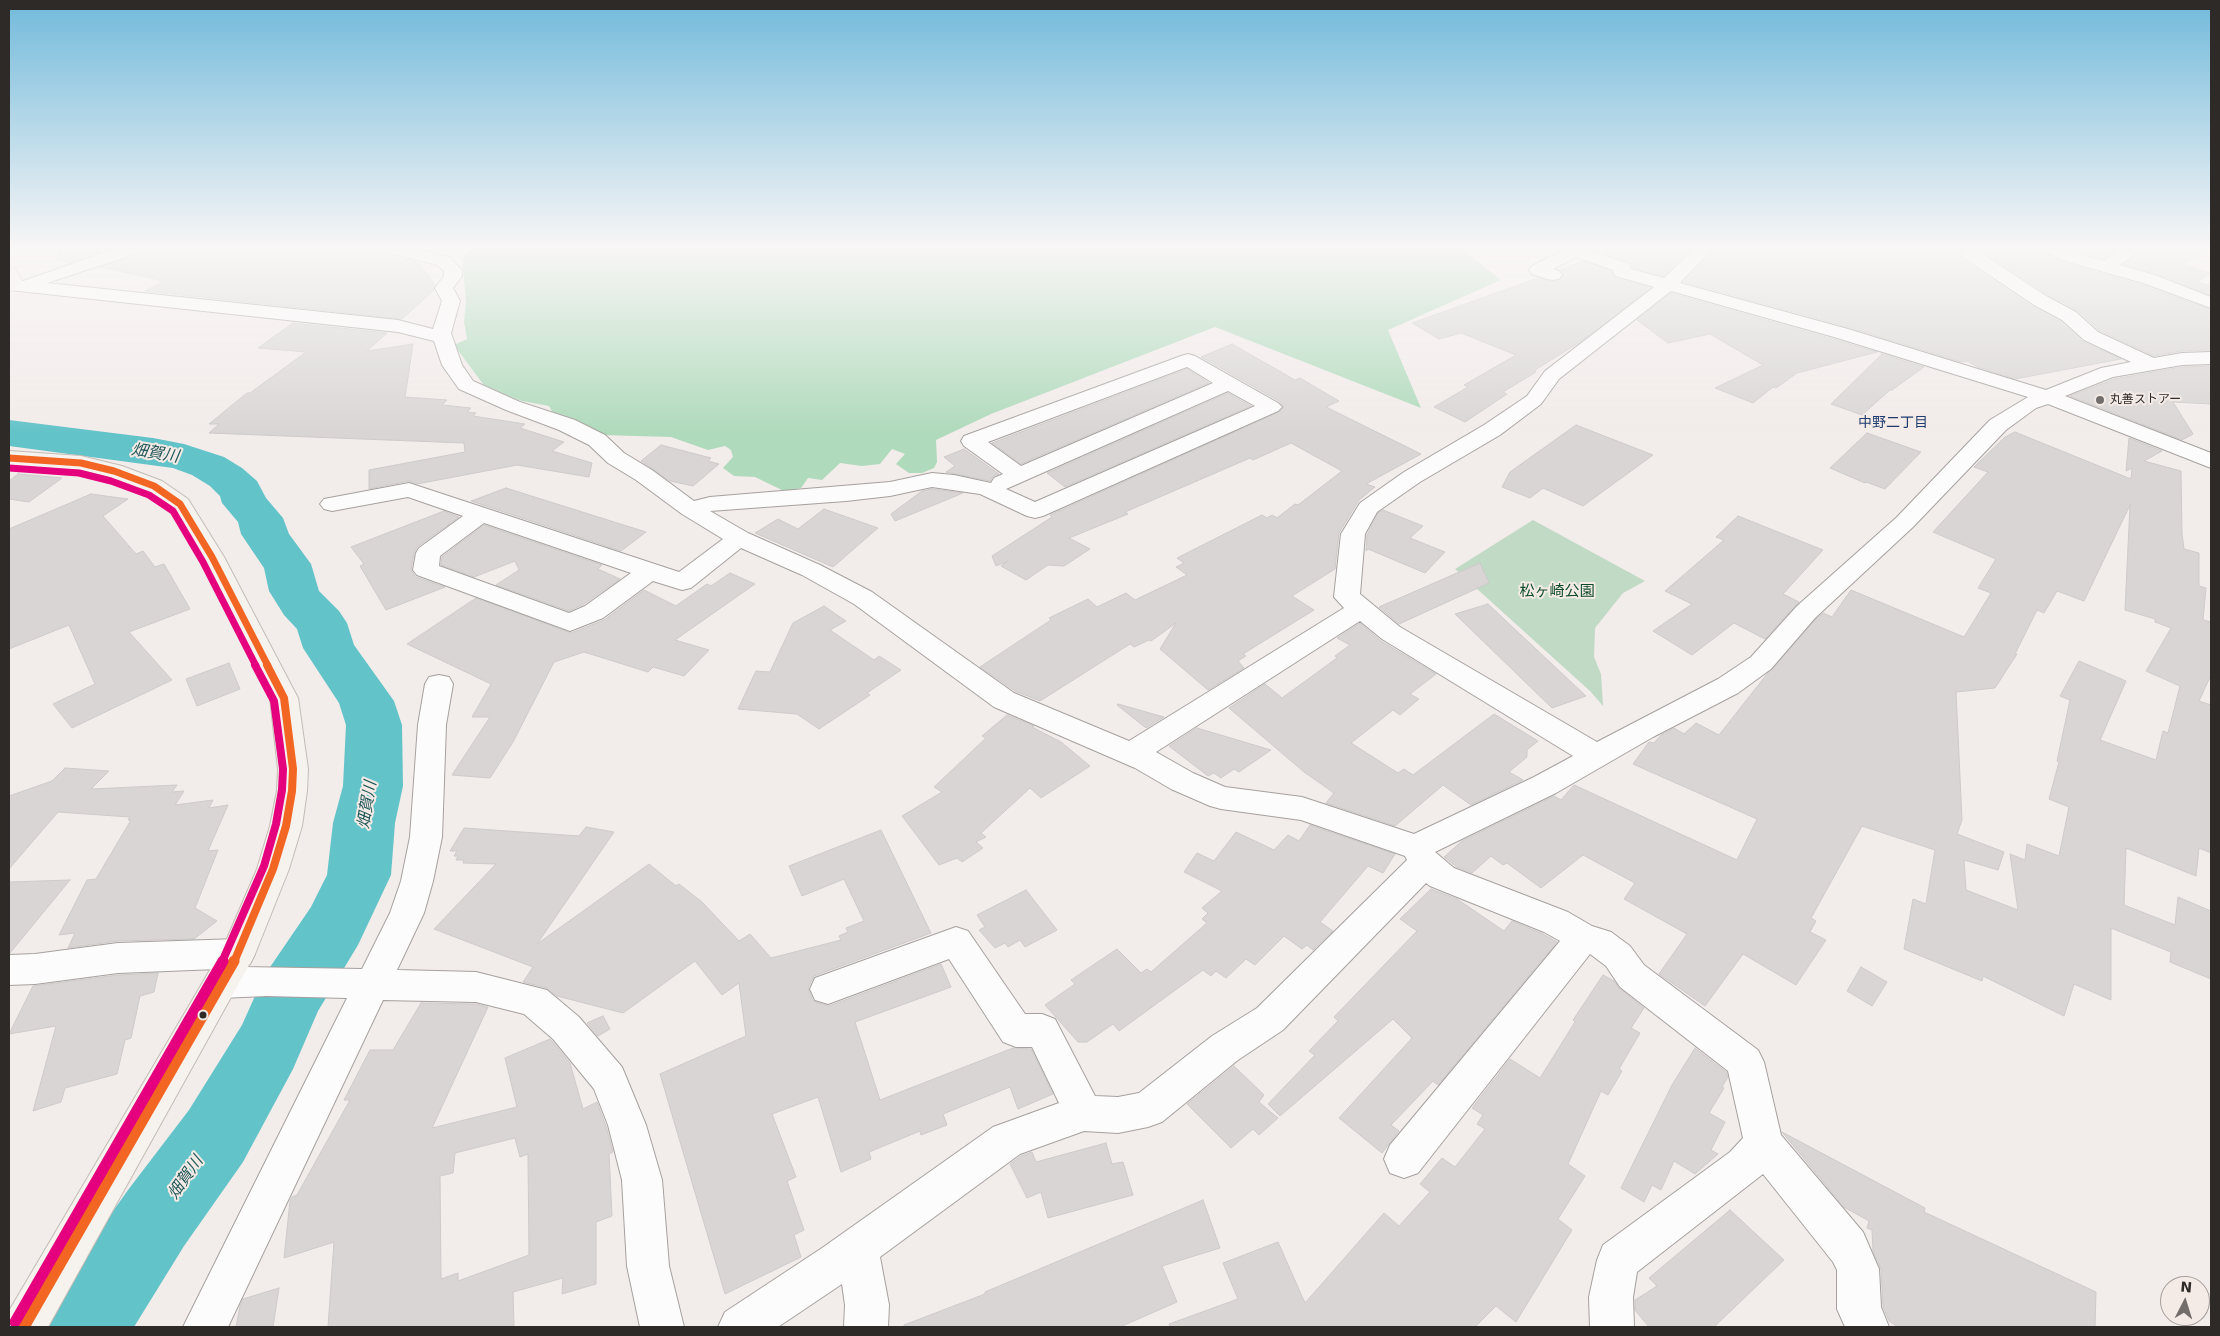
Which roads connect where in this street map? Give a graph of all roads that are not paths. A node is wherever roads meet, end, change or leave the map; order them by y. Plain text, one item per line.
1 (252, 309) edge
2 (449, 309) edge
3 (1637, 309) edge
4 (1756, 309) edge
5 (2057, 309) edge
6 (442, 337) junction
7 (2211, 358) edge
8 (2149, 363) junction
9 (1230, 383) junction
10 (2048, 397) junction
11 (9, 458) edge
12 (2211, 462) edge
13 (1019, 475) junction
14 (986, 489) junction
15 (332, 504) dead end
16 (690, 509) junction
17 (482, 514) junction
18 (739, 538) junction
19 (650, 571) junction
20 (1361, 609) junction
21 (439, 684) dead end
22 (1131, 754) junction
23 (1597, 756) junction
24 (1421, 855) junction
25 (1583, 938) junction
26 (230, 968) junction
27 (9, 970) edge
28 (365, 984) junction
29 (828, 989) dead end
30 (1084, 1113) junction
31 (1764, 1144) junction
32 (1404, 1158) dead end
33 (858, 1248) junction
34 (24, 1327) edge
35 (205, 1327) edge
36 (662, 1327) edge
37 (740, 1327) edge
38 (866, 1327) edge
39 (1612, 1327) edge
40 (1867, 1327) edge

1 - 6 street
2 - 6 street
3 - 20 street
4 - 10 street
5 - 8 street
6 - 16 street
7 - 8 street
8 - 10 street
9 - 13 street
9 - 13 street
9 - 14 street
10 - 12 street
10 - 23 street
11 - 26 main road
13 - 14 street
14 - 16 street
15 - 17 street
16 - 18 street
17 - 19 street
17 - 19 street
18 - 19 street
18 - 22 street
20 - 22 street
20 - 23 street
21 - 28 street
22 - 24 street
23 - 24 street
24 - 25 street
24 - 30 street
25 - 31 street
25 - 32 street
26 - 27 street
26 - 28 street
26 - 34 main road
28 - 35 street
28 - 36 street
29 - 30 street
30 - 33 street
31 - 39 street
31 - 40 street
33 - 37 street
33 - 38 street

